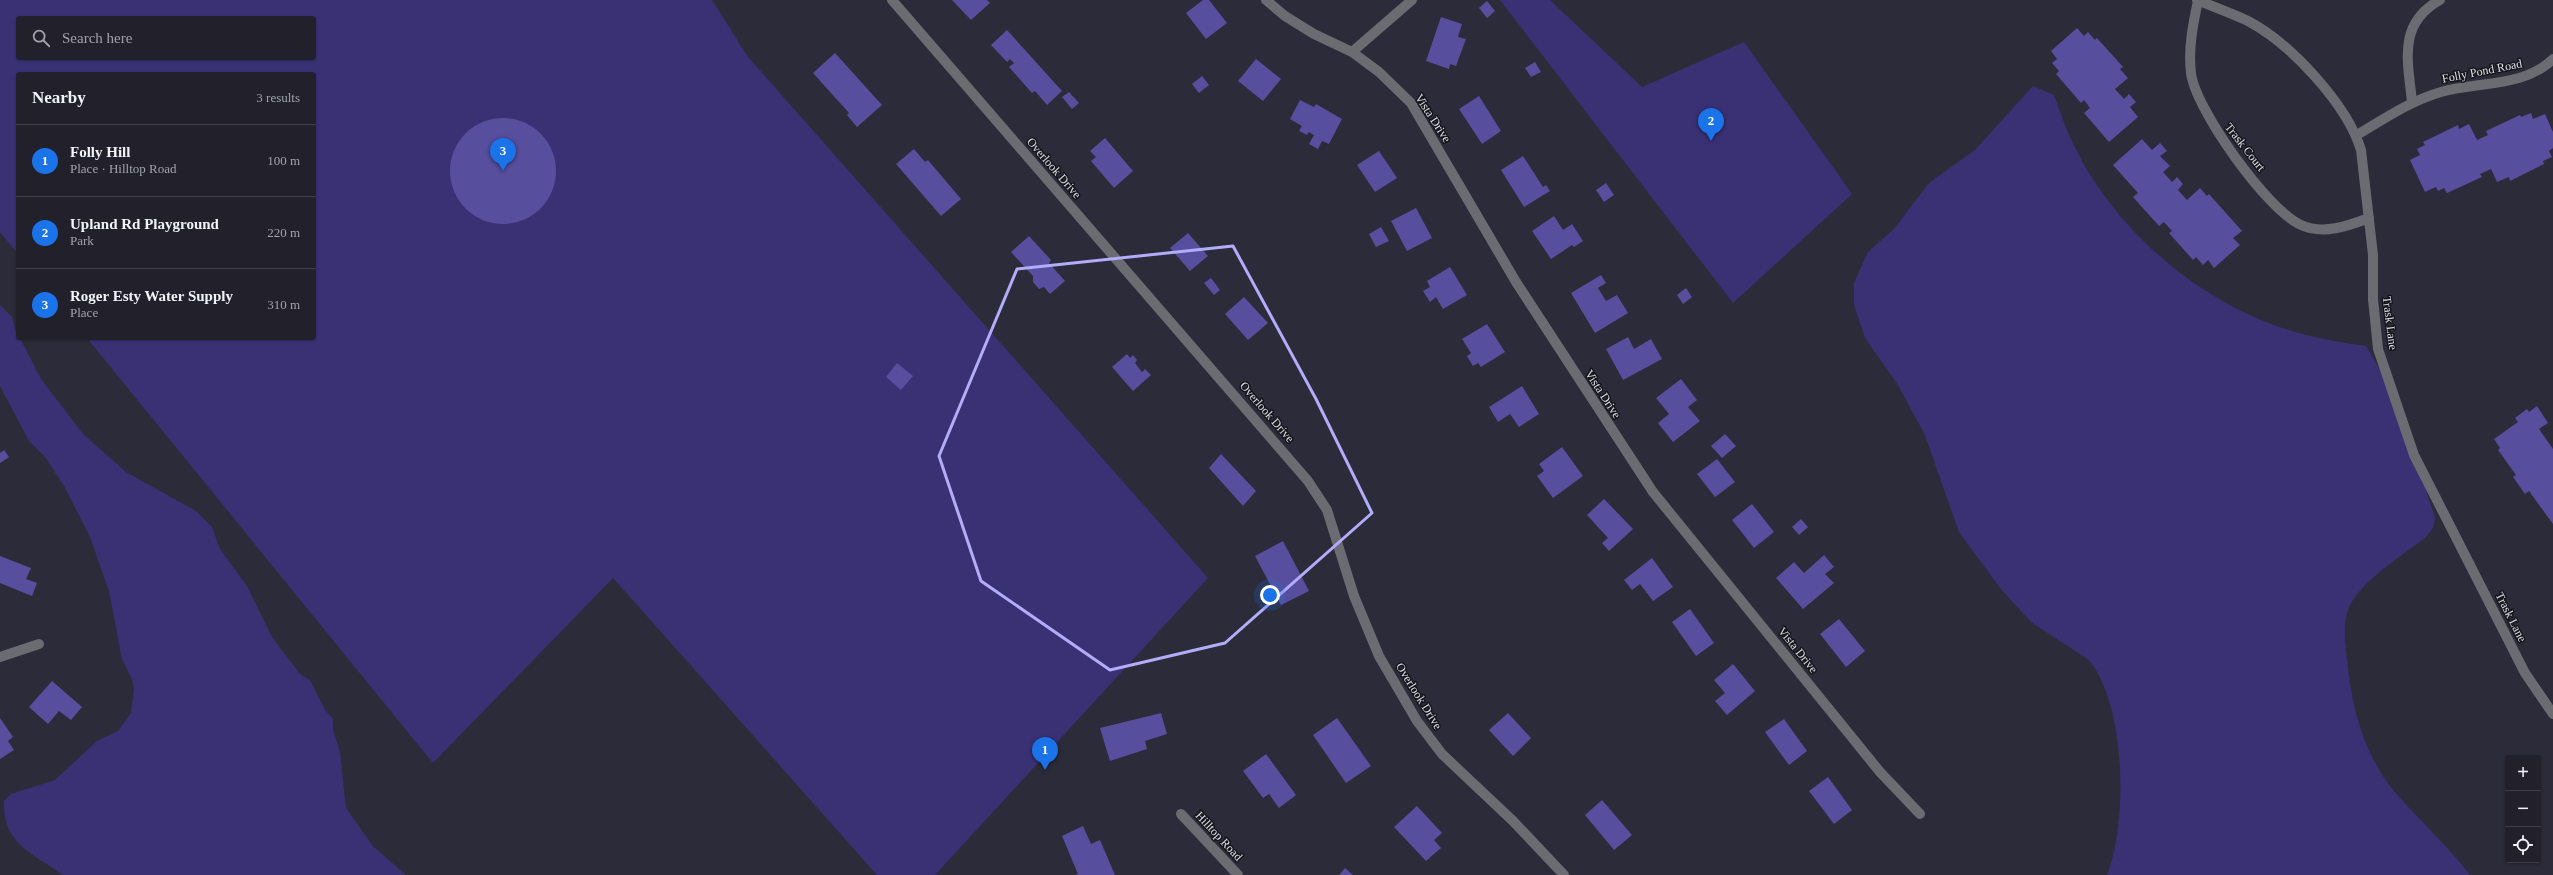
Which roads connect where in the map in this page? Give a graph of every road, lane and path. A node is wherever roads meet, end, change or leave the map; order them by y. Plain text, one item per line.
1 (892, 0) edge
2 (1266, 0) edge
3 (1412, 0) edge
4 (2198, 0) edge
5 (2440, 0) edge
6 (1352, 52) junction
7 (2553, 59) edge
8 (2412, 102) junction
9 (2357, 135) junction
10 (2369, 218) junction
11 (39, 644) dead end
12 (0, 657) edge
13 (2543, 698) junction
14 (2553, 702) edge
15 (2553, 714) edge
16 (1181, 814) dead end
17 (1920, 814) dead end
18 (1238, 875) edge
19 (1564, 875) edge

1 - 19 street, Overlook Drive
2 - 6 street, Vista Drive
3 - 6 street
4 - 9 street, Trask Lane
4 - 10 street, Trask Court
5 - 8 street
6 - 17 street, Vista Drive
7 - 8 street, Folly Pond Road
8 - 9 street, Folly Pond Road
9 - 10 street, Trask Lane
10 - 13 street, Trask Lane
11 - 12 street
13 - 14 street
13 - 15 street, Trask Lane
16 - 18 street, Hilltop Road

